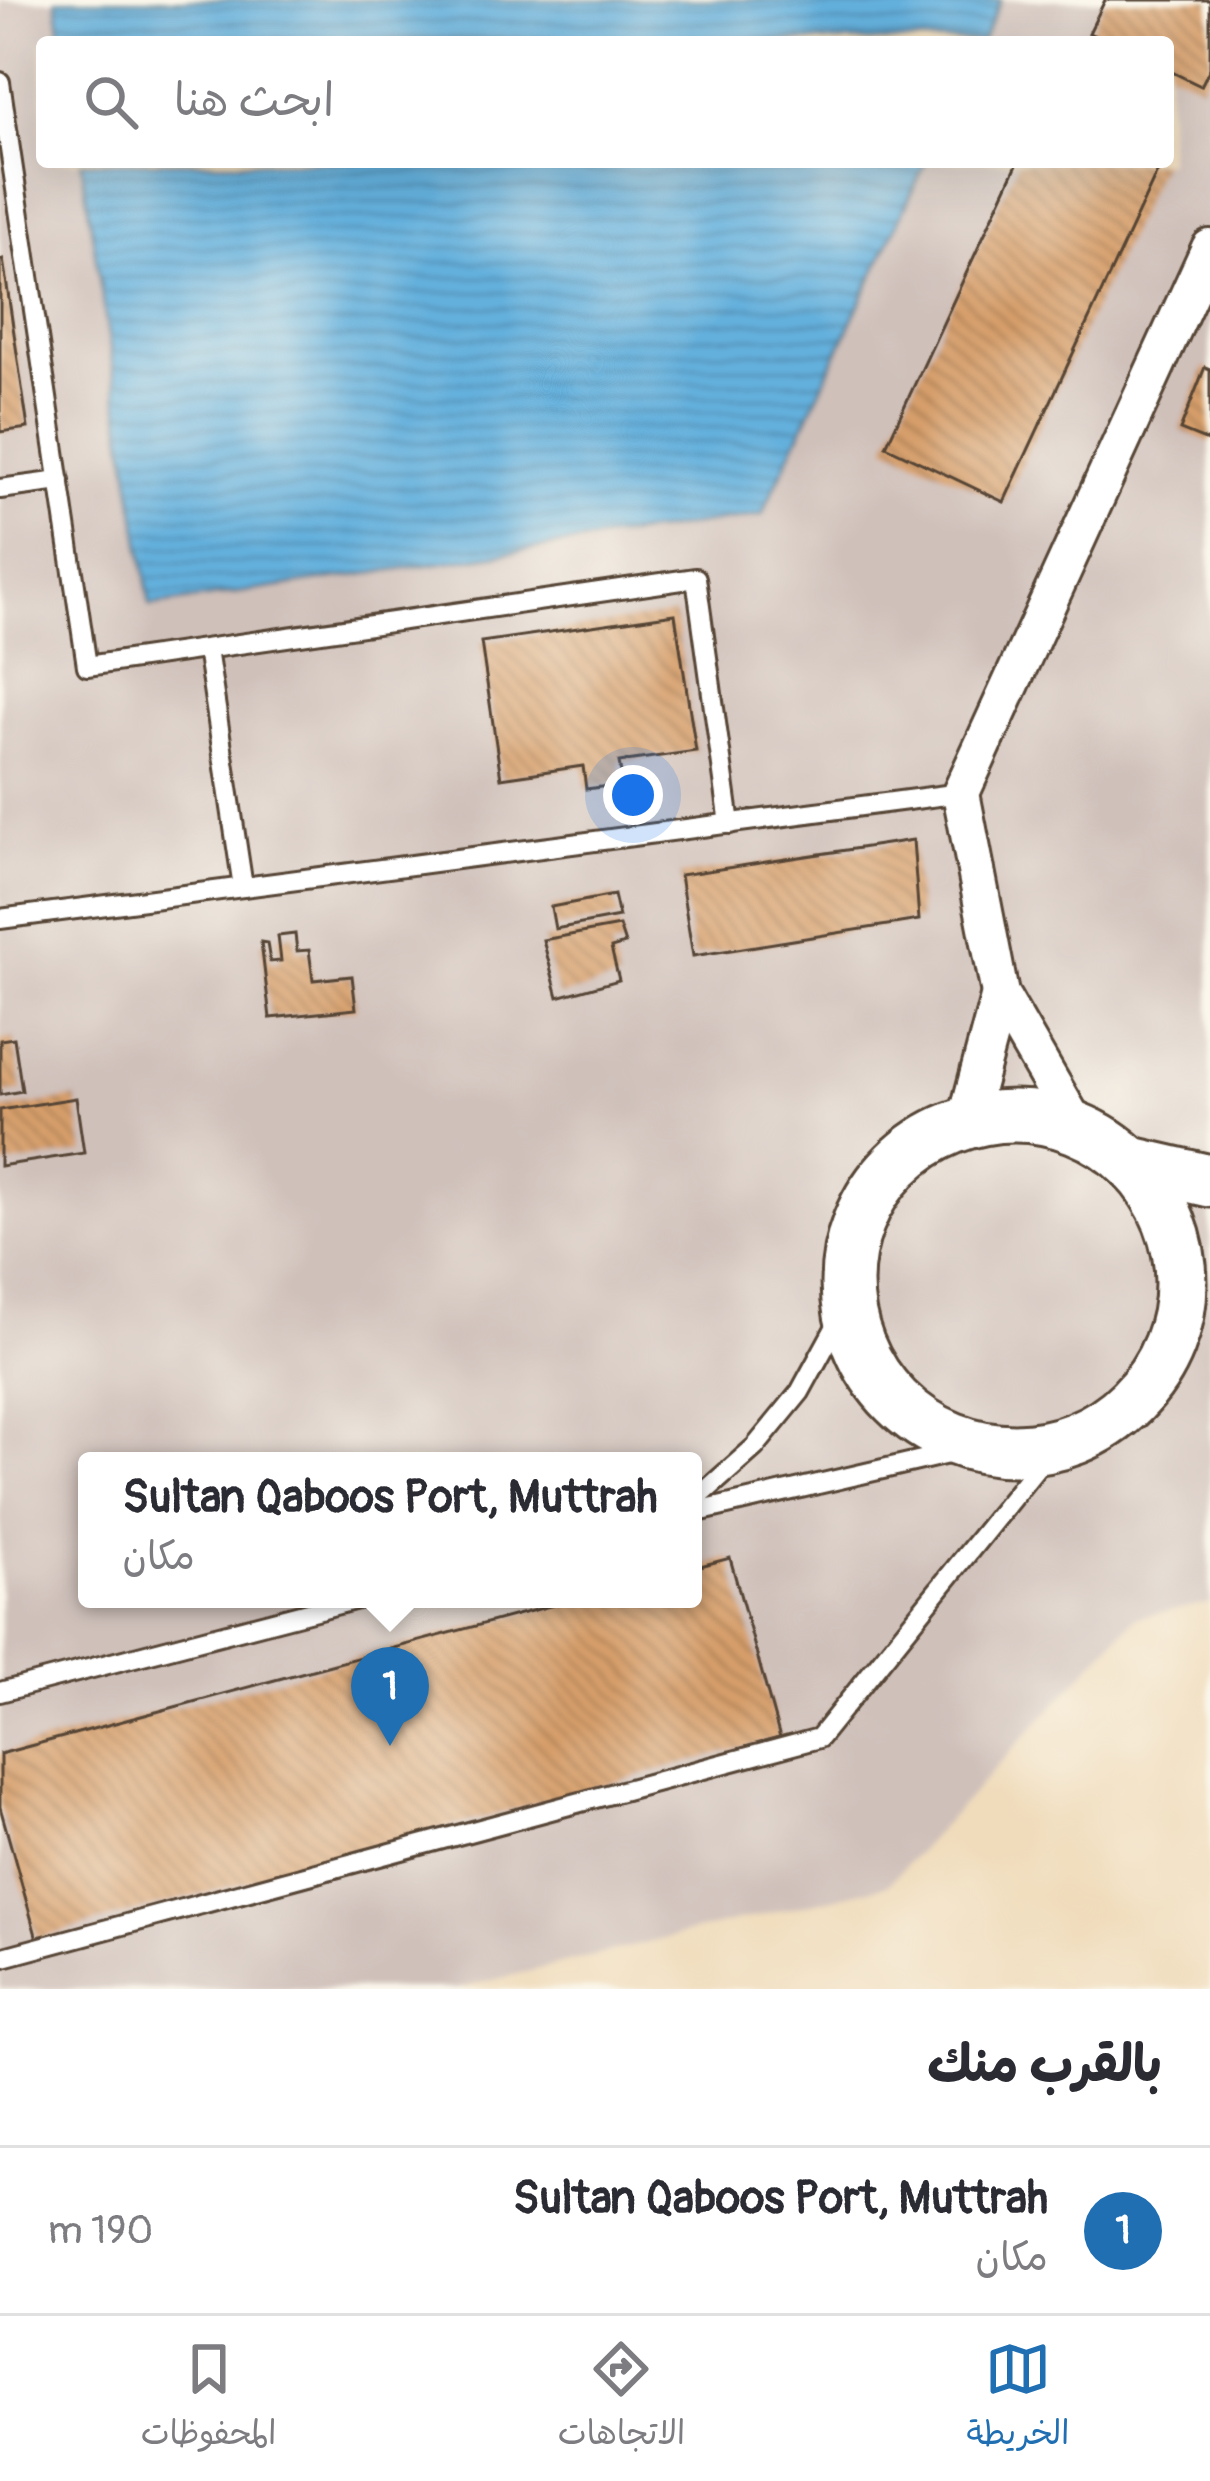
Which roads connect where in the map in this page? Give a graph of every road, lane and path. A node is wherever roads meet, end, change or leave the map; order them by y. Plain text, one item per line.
1 (0, 82) edge
2 (1210, 248) edge
3 (60, 481) junction
4 (0, 489) edge
5 (207, 649) junction
6 (961, 793) junction
7 (730, 824) junction
8 (243, 887) junction
9 (0, 919) edge
10 (1000, 994) junction
11 (966, 1122) junction
12 (1078, 1129) junction
13 (1132, 1163) junction
14 (1210, 1181) edge
15 (1210, 1299) edge
16 (848, 1306) junction
17 (1168, 1345) junction
18 (1054, 1446) junction
19 (978, 1447) junction
20 (702, 1494) edge
21 (702, 1511) edge
22 (323, 1608) edge
23 (0, 1692) edge
24 (0, 1958) edge

1 - 3 lane
2 - 6 street
3 - 4 lane
3 - 5 lane
5 - 7 lane
5 - 8 lane
6 - 7 lane
6 - 10 street
7 - 8 lane
8 - 9 lane
10 - 11 street
10 - 12 street
11 - 12 street
11 - 16 street
12 - 13 street
13 - 14 street
13 - 17 street
15 - 17 street
16 - 19 street
16 - 20 lane
17 - 18 street
18 - 19 street
18 - 24 lane
19 - 21 lane
22 - 23 lane

